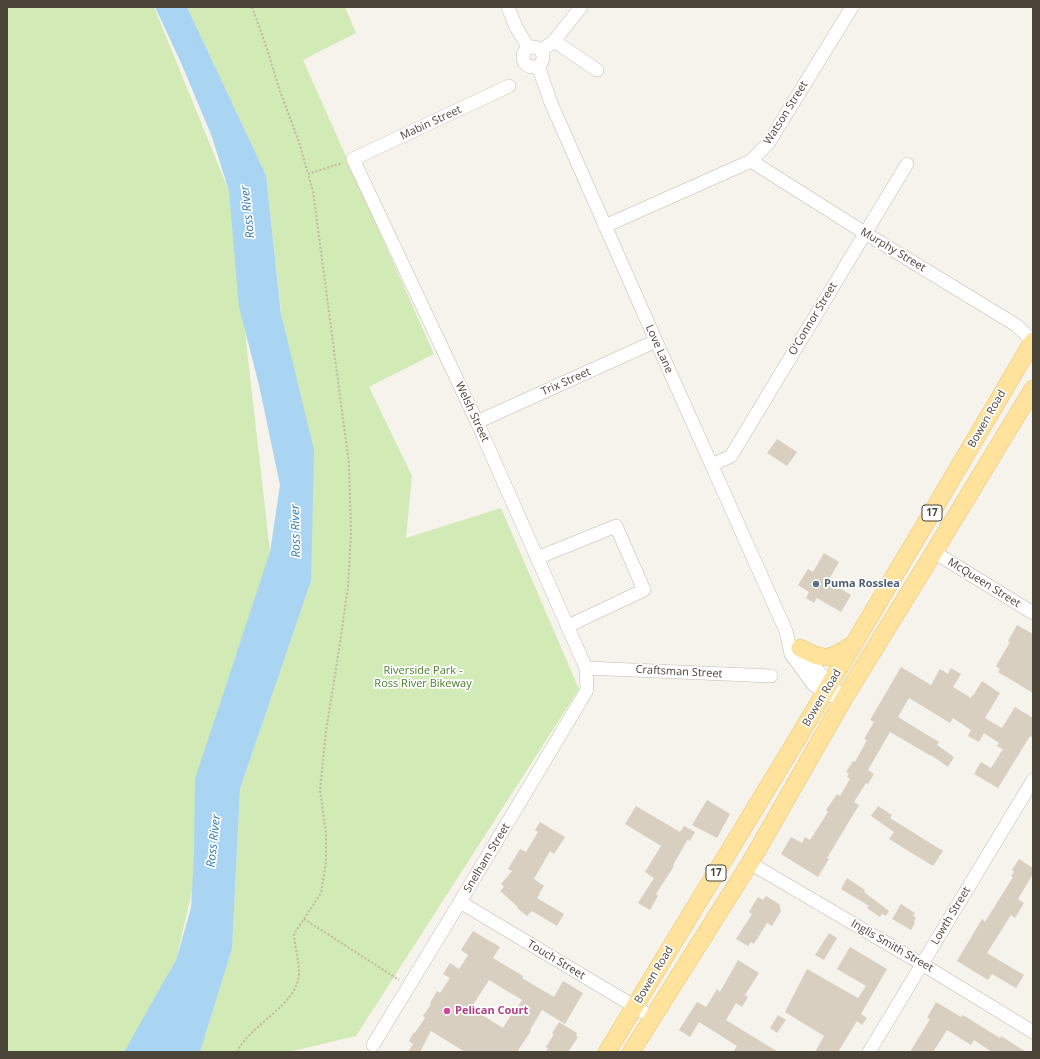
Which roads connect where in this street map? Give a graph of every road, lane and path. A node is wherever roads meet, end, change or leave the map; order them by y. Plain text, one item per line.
1 (252, 7) edge
2 (508, 7) edge
3 (581, 7) edge
4 (852, 7) edge
5 (554, 41) junction
6 (528, 47) junction
7 (541, 51) junction
8 (538, 66) junction
9 (597, 70) dead end
10 (509, 86) dead end
11 (353, 159) junction
12 (751, 161) junction
13 (907, 164) dead end
14 (308, 174) junction
15 (605, 226) junction
16 (865, 233) junction
17 (656, 341) junction
18 (1033, 341) edge
19 (1033, 389) edge
20 (477, 422) junction
21 (712, 465) junction
22 (934, 552) junction
23 (537, 558) junction
24 (1033, 613) edge
25 (568, 626) junction
26 (786, 631) junction
27 (854, 644) junction
28 (800, 648) junction
29 (586, 668) junction
30 (771, 676) dead end
31 (827, 688) junction
32 (843, 700) junction
33 (1033, 780) edge
34 (750, 863) junction
35 (460, 902) junction
36 (304, 919) junction
37 (922, 964) junction
38 (409, 986) junction
39 (635, 1007) junction
40 (652, 1017) junction
41 (1033, 1032) edge
42 (373, 1045) dead end
43 (237, 1052) edge
44 (607, 1052) edge
45 (630, 1052) edge
46 (869, 1052) edge

1 - 14 path
2 - 6 street
3 - 5 street
4 - 12 street, Watson Street
5 - 7 street
5 - 9 street
6 - 7 street
6 - 8 street
7 - 8 street
8 - 15 street, Love Lane
10 - 11 street, Mabin Street
11 - 14 path
11 - 20 street, Welsh Street
12 - 15 street, Watson Street
12 - 16 street, Murphy Street
13 - 16 street, O'Connor Street
14 - 36 path
15 - 17 street, Love Lane
16 - 18 street, Murphy Street
16 - 21 street, O'Connor Street
17 - 20 street, Trix Street
17 - 21 street, Love Lane
18 - 27 main road, Bowen Road / 17
19 - 22 main road, Bowen Road / 17
20 - 23 street, Welsh Street
21 - 26 street, Love Lane
22 - 24 street, McQueen Street
22 - 32 main road, Bowen Road / 17
23 - 25 street, Welsh Street
23 - 25 street
25 - 29 street, Welsh Street
26 - 28 street, Love Lane
26 - 31 street, Love Lane
27 - 28 main road
27 - 31 main road, Bowen Road / 17
28 - 31 street, Love Lane
29 - 30 street, Craftsman Street
29 - 35 street, Snelham Street
31 - 32 street, Love Lane
31 - 39 main road, Bowen Road / 17
32 - 34 main road, Bowen Road / 17
33 - 37 street, Lowth Street
34 - 37 street, Inglis Smith Street
34 - 40 main road, Bowen Road / 17
35 - 38 street, Snelham Street
35 - 39 street, Touch Street
36 - 38 path
36 - 43 path
37 - 41 street, Inglis Smith Street
37 - 46 street, Lowth Street
38 - 42 street, Snelham Street
39 - 40 street, Touch Street
39 - 44 main road, Bowen Road / 17
40 - 45 main road, Bowen Road / 17

